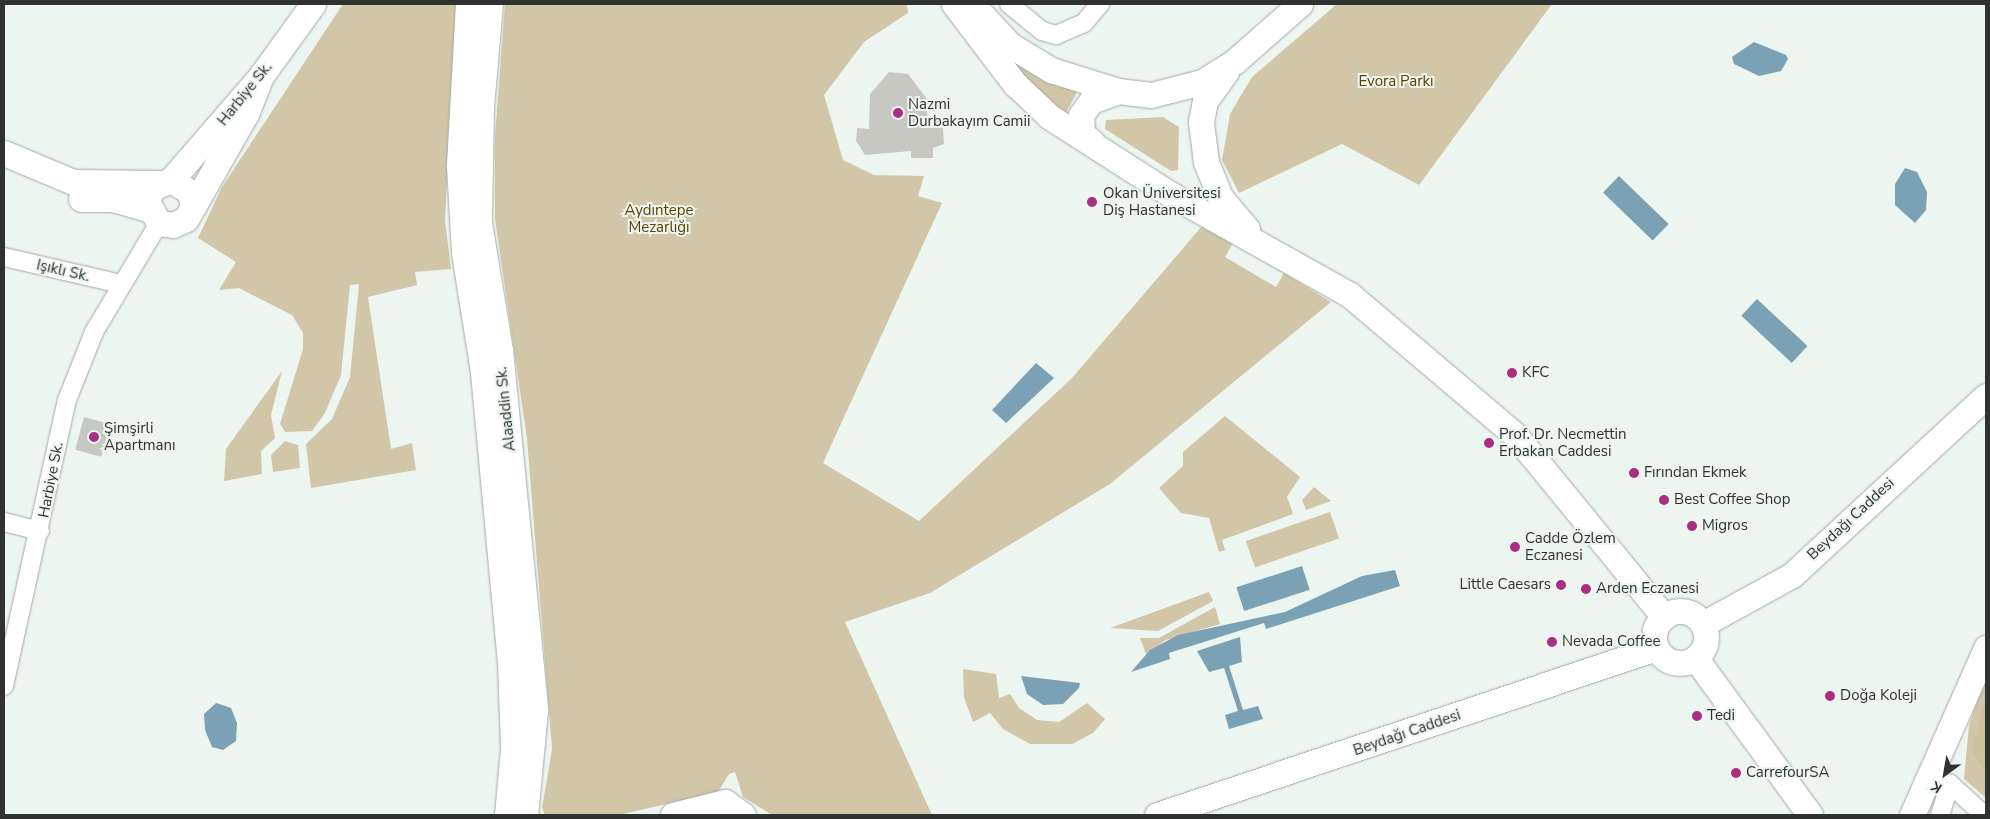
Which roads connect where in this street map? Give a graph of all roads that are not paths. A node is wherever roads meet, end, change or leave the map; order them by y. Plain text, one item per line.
1 (314, 4) edge
2 (468, 4) edge
3 (490, 4) edge
4 (954, 4) edge
5 (973, 4) edge
6 (1009, 4) edge
7 (1090, 4) edge
8 (1100, 4) edge
9 (1300, 4) edge
10 (1084, 23) junction
11 (1234, 62) junction
12 (261, 76) junction
13 (1118, 90) junction
14 (1172, 92) junction
15 (1202, 122) junction
16 (1092, 142) junction
17 (4, 154) edge
18 (1206, 162) junction
19 (4, 173) edge
20 (164, 181) junction
21 (1170, 194) junction
22 (192, 206) junction
23 (153, 216) junction
24 (4, 257) edge
25 (1286, 259) junction
26 (121, 284) junction
27 (1986, 396) edge
28 (4, 522) edge
29 (40, 531) junction
30 (507, 532) junction
31 (1664, 617) junction
32 (1703, 624) junction
33 (1656, 648) junction
34 (1986, 648) edge
35 (1696, 659) junction
36 (4, 686) edge
37 (507, 815) edge
38 (525, 815) edge
39 (673, 815) edge
40 (743, 815) edge
41 (1157, 815) edge
42 (1810, 815) edge
43 (1912, 815) edge
44 (1940, 815) edge
45 (1984, 815) edge

1 - 12 street, Harbiye Sk.
2 - 30 street, Alaaddin Sk.
3 - 30 street, Alaaddin Sk.
4 - 16 street
5 - 13 street
6 - 10 street
7 - 10 street
8 - 10 street
9 - 11 street
11 - 14 street
11 - 15 street
12 - 20 street, Harbiye Sk.
12 - 22 street
13 - 14 street
13 - 16 street
14 - 15 street
15 - 18 street
16 - 21 street
17 - 20 street
18 - 21 street
18 - 25 street
19 - 23 street
20 - 22 street
20 - 23 street
21 - 25 street
22 - 23 street
23 - 26 street, Harbiye Sk.
24 - 26 street, Işıklı Sk.
25 - 31 street
26 - 29 street, Harbiye Sk.
27 - 32 street, Beydağı Caddesi
28 - 29 street
29 - 36 street, Harbiye Sk.
30 - 37 street, Alaaddin Sk.
30 - 38 street, Alaaddin Sk.
31 - 32 street
31 - 33 street
32 - 35 street
33 - 35 street
33 - 41 street, Beydağı Caddesi
34 - 43 street
35 - 42 street
39 - 40 street
44 - 45 street

